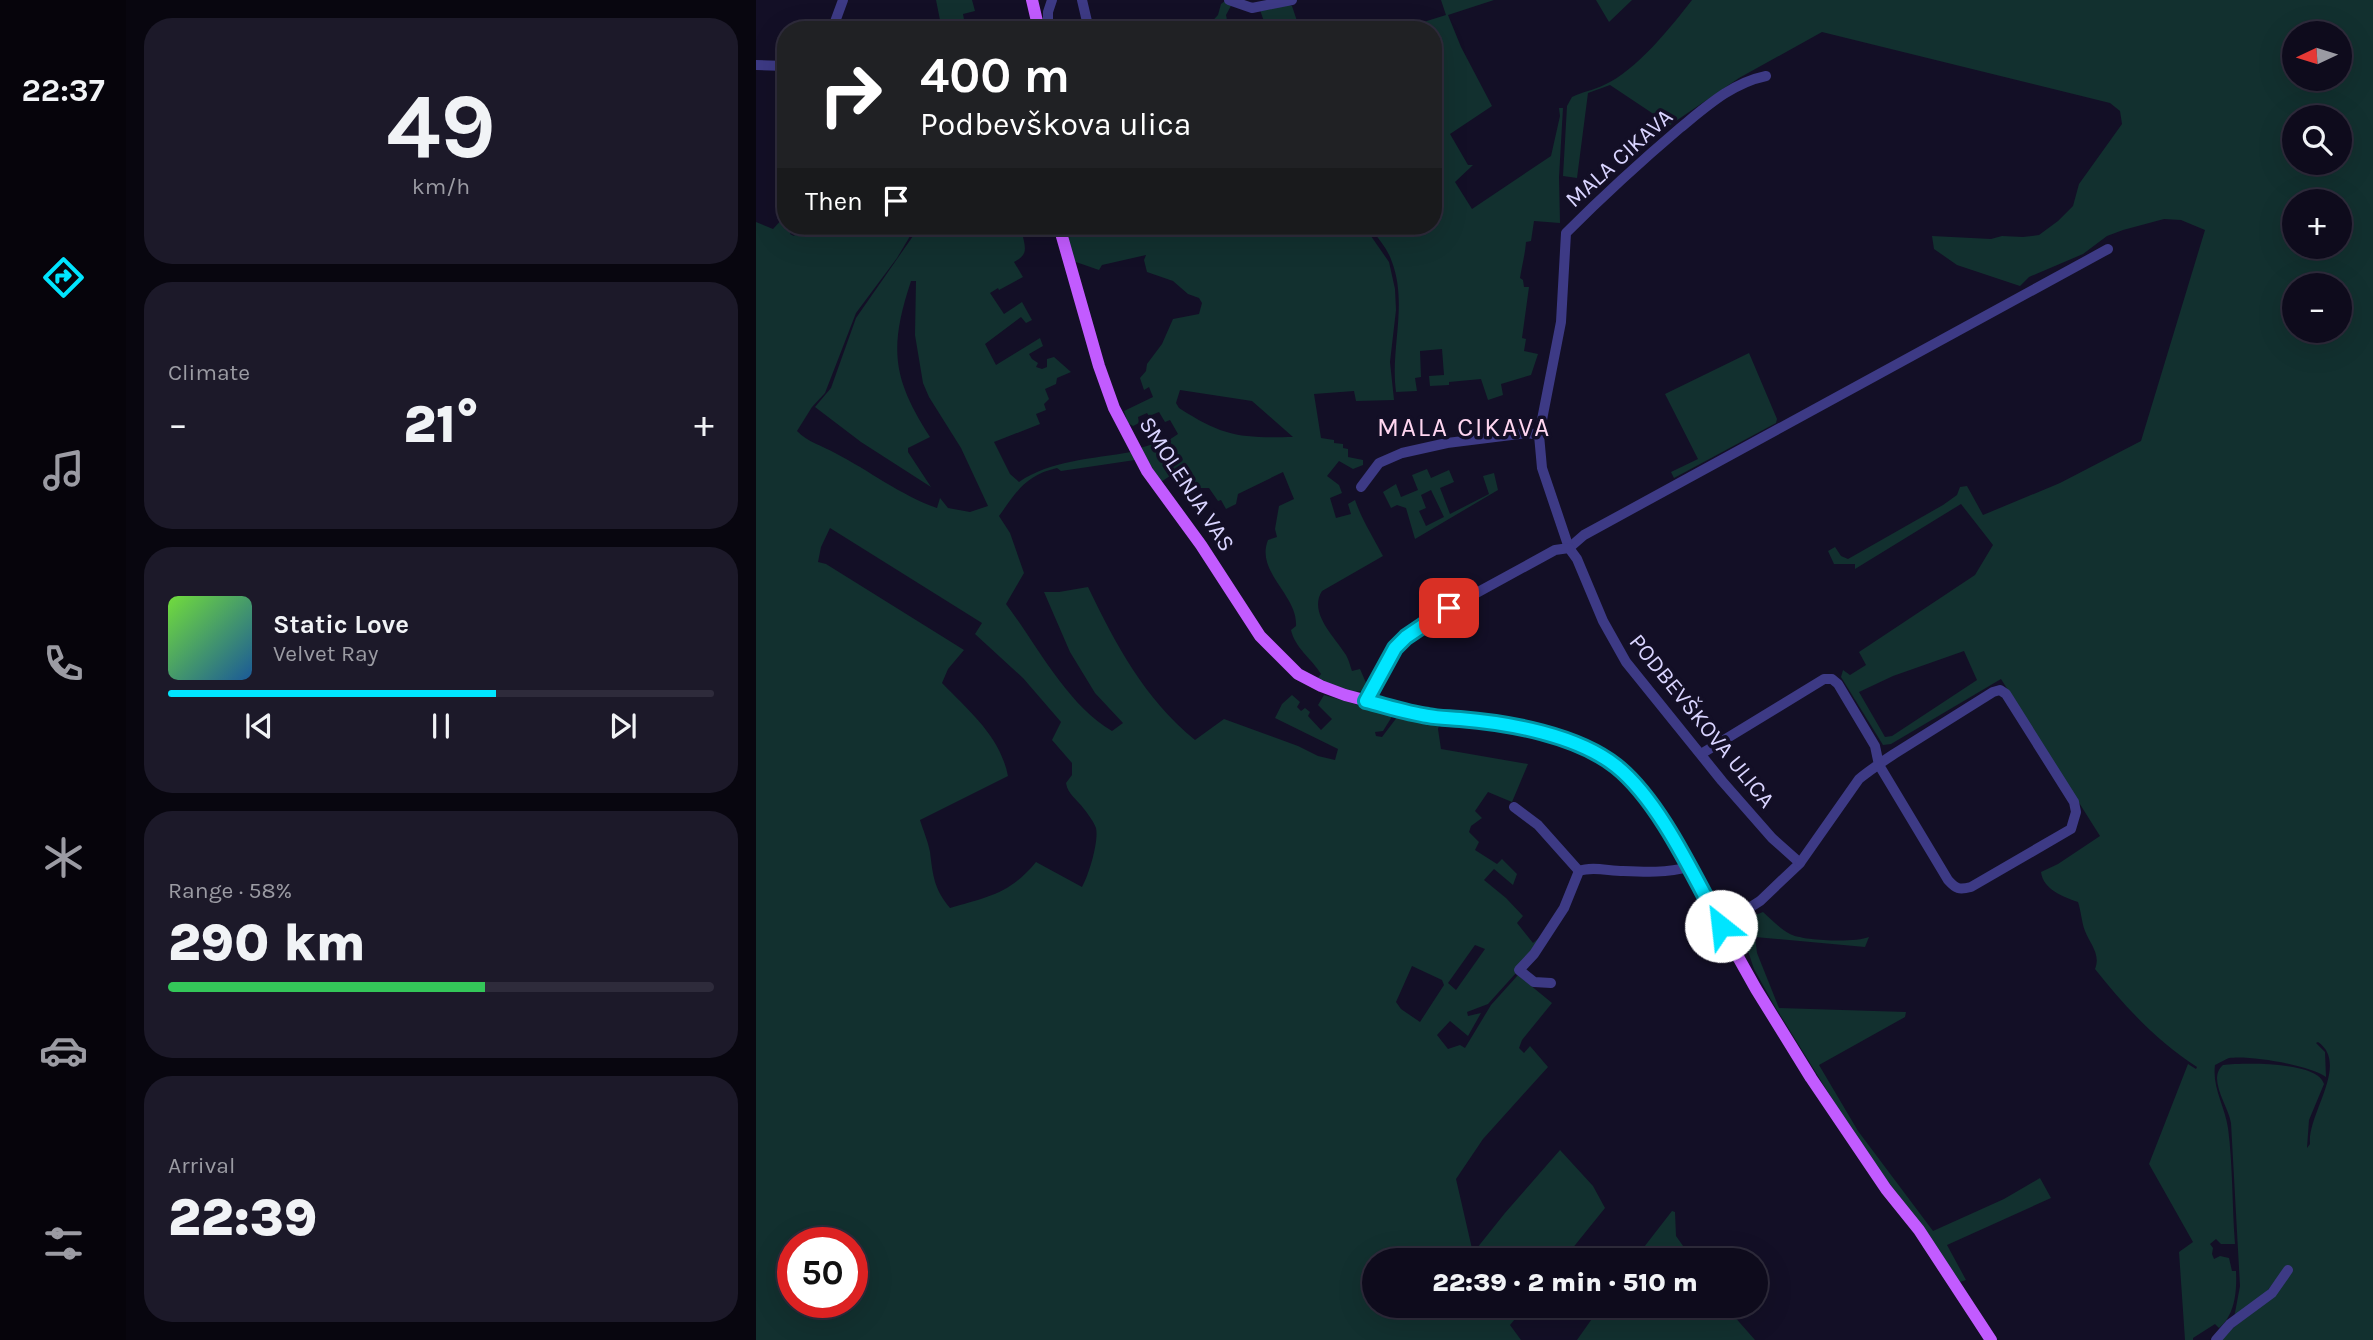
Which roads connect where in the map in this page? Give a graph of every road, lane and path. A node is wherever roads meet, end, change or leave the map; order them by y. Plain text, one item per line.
1 (844, 0) edge
2 (1032, 0) edge
3 (1052, 0) edge
4 (1082, 0) edge
5 (1228, 0) edge
6 (1292, 0) edge
7 (836, 21) edge
8 (1039, 21) edge
9 (1044, 21) edge
10 (1087, 21) edge
11 (756, 65) edge
12 (777, 66) edge
13 (1766, 76) dead end
14 (1062, 235) edge
15 (2108, 249) dead end
16 (1539, 435) junction
17 (1361, 487) dead end
18 (1569, 548) junction
19 (1366, 701) junction
20 (1702, 754) junction
21 (1879, 765) junction
22 (1514, 807) dead end
23 (1800, 863) junction
24 (1689, 867) junction
25 (1578, 871) junction
26 (1721, 926) junction
27 (1551, 983) dead end
28 (2288, 1270) dead end
29 (1991, 1340) edge
30 (2216, 1340) edge

1 - 7 street
2 - 8 main road
3 - 9 street
4 - 10 street
5 - 6 street
11 - 12 street
13 - 16 street, MALA CIKAVA
14 - 19 main road, SMOLENJA VAS
15 - 18 street
16 - 17 street
16 - 18 street, MALA CIKAVA
18 - 19 street
18 - 20 street, PODBEVŠKOVA ULICA
19 - 24 main road, SMOLENJA VAS
20 - 21 street
20 - 23 street, PODBEVŠKOVA ULICA
21 - 21 street
21 - 23 street
22 - 25 street
23 - 26 street
24 - 25 street
24 - 26 main road, SMOLENJA VAS
25 - 27 street
26 - 29 main road, SMOLENJA VAS
28 - 30 street

